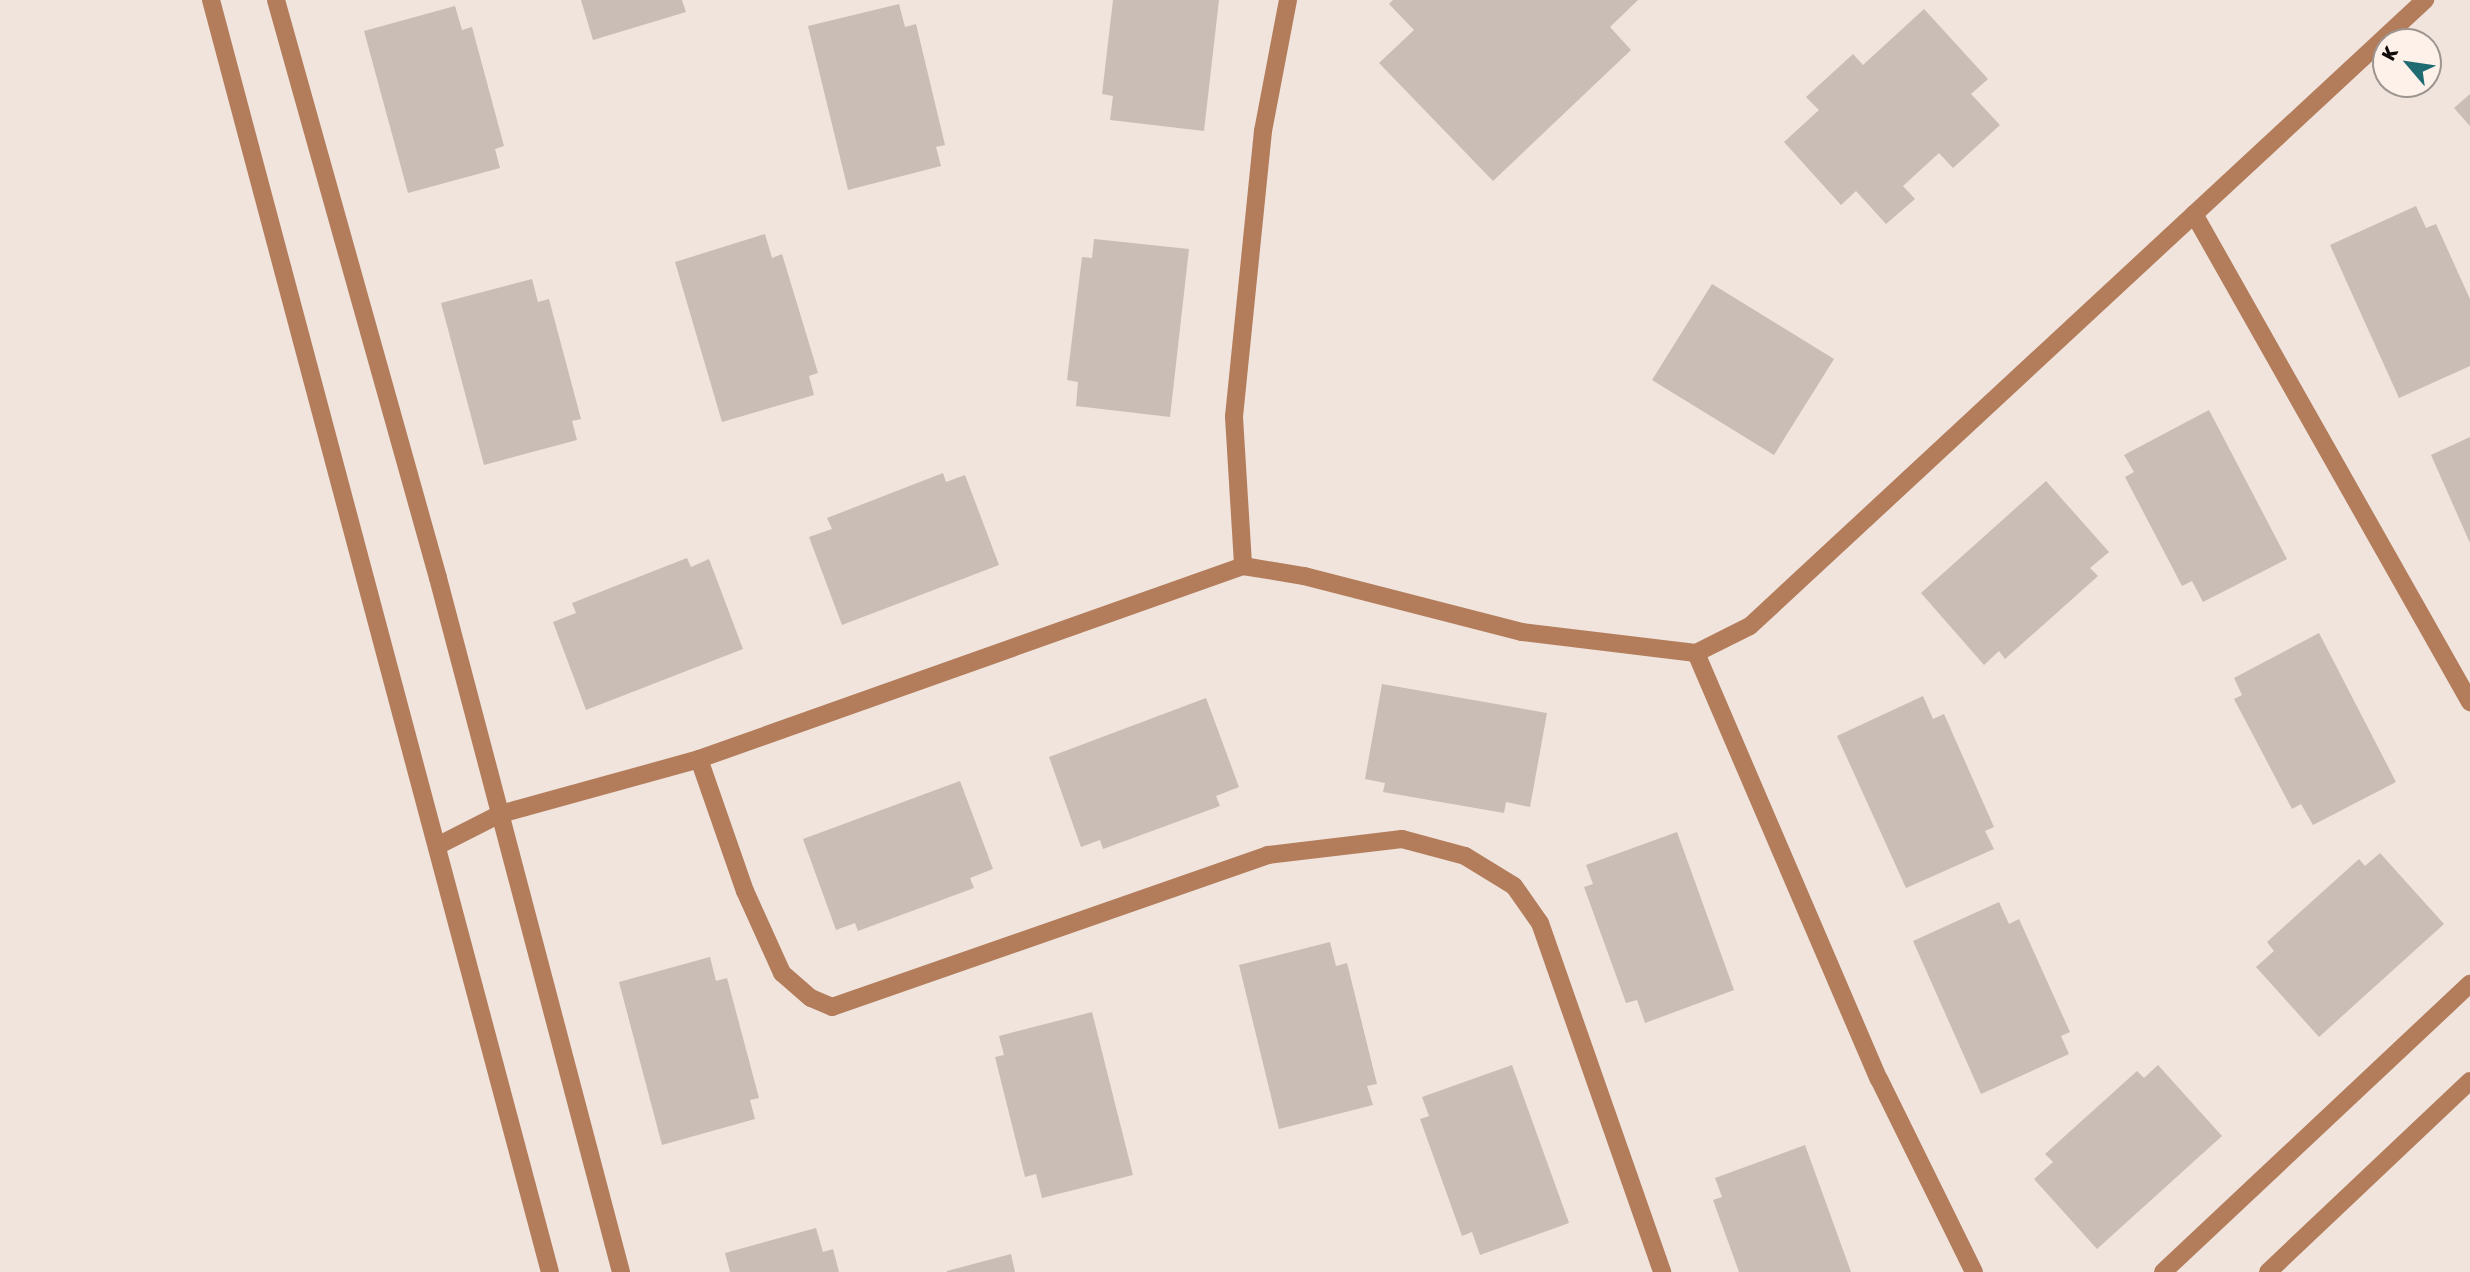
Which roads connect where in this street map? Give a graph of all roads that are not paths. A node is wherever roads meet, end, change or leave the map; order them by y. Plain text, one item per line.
1 (211, 0) edge
2 (276, 0) edge
3 (1287, 0) edge
4 (2425, 0) edge
5 (2194, 214) junction
6 (1244, 566) junction
7 (1696, 653) junction
8 (2470, 702) edge
9 (699, 759) junction
10 (500, 814) junction
11 (439, 845) junction
12 (2470, 984) edge
13 (2470, 1081) edge
14 (550, 1272) edge
15 (621, 1272) edge
16 (1662, 1272) edge
17 (1974, 1272) edge
18 (2163, 1272) edge
19 (2268, 1272) edge

1 - 11 street
2 - 10 street
3 - 6 street
4 - 5 street
5 - 7 street
5 - 8 street
6 - 7 street
6 - 9 street
7 - 17 street
9 - 10 street
9 - 16 street
10 - 11 street
10 - 15 street
11 - 14 street
12 - 18 street
13 - 19 street

